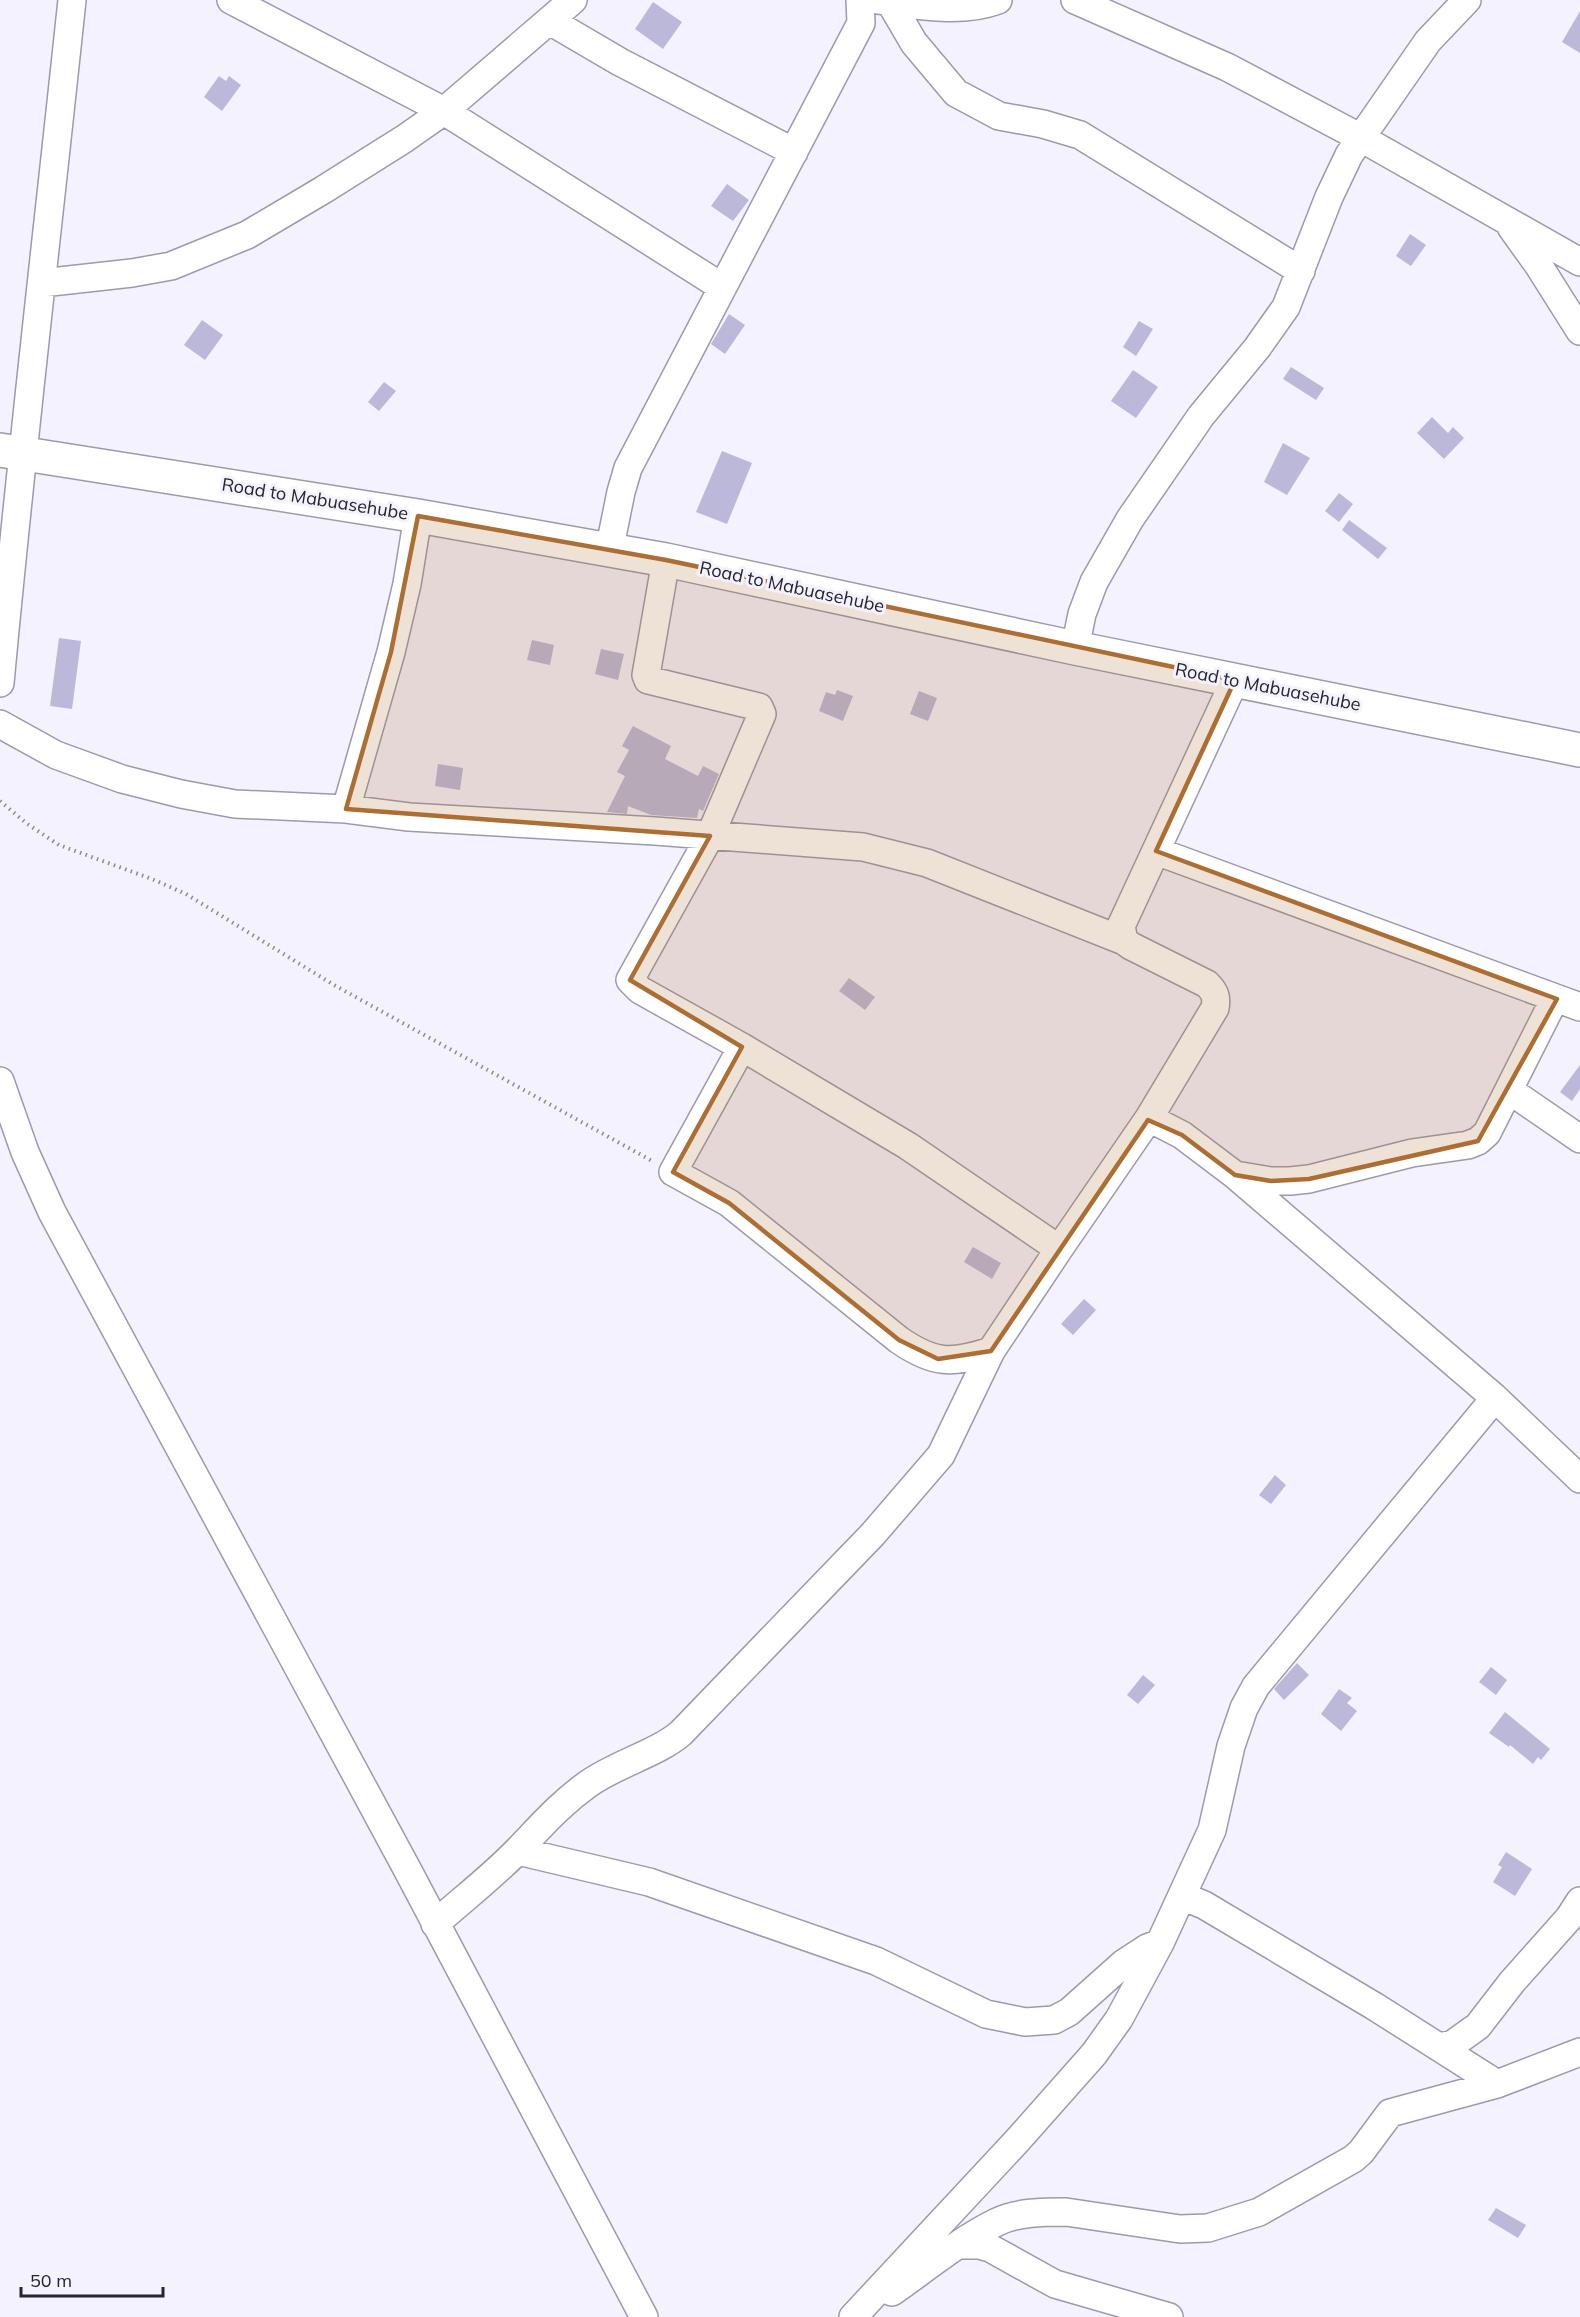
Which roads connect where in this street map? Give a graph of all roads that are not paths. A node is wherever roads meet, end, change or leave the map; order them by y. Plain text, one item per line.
1 (72, 0) edge
2 (231, 0) edge
3 (573, 0) edge
4 (860, 0) edge
5 (998, 0) edge
6 (1075, 0) edge
7 (1467, 0) edge
8 (882, 1) edge
9 (550, 21) junction
10 (444, 111) junction
11 (1361, 138) junction
12 (794, 152) junction
13 (1505, 219) junction
14 (1579, 259) edge
15 (1301, 271) junction
16 (42, 283) junction
17 (722, 287) junction
18 (1580, 331) edge
19 (11, 452) edge
20 (418, 516) junction
21 (609, 551) junction
22 (666, 560) junction
23 (1075, 648) junction
24 (1235, 680) junction
25 (0, 683) edge
26 (0, 724) edge
27 (1580, 750) edge
28 (346, 809) junction
29 (710, 836) junction
30 (1156, 851) junction
31 (1124, 941) junction
32 (1568, 1003) edge
33 (742, 1047) junction
34 (0, 1081) edge
35 (1509, 1090) junction
36 (1149, 1118) junction
37 (1580, 1139) edge
38 (1235, 1175) junction
39 (1059, 1249) junction
40 (991, 1351) junction
41 (1495, 1398) junction
42 (1580, 1479) edge
43 (518, 1851) junction
44 (1182, 1896) junction
45 (1580, 1901) edge
46 (435, 1924) junction
47 (1160, 1943) junction
48 (1440, 2047) junction
49 (1580, 2052) edge
50 (1497, 2084) junction
51 (959, 2246) junction
52 (644, 2317) edge
53 (854, 2317) edge
54 (1169, 2317) edge

1 - 16 street
2 - 10 street
3 - 9 street
4 - 12 street
5 - 8 street
6 - 11 street
7 - 11 street
8 - 15 street
9 - 10 street
9 - 12 street
10 - 16 street
10 - 17 street
11 - 13 street
11 - 15 street
12 - 17 street
13 - 14 street
13 - 18 street
15 - 23 street
16 - 19 street
17 - 21 street
19 - 20 main road, Road to Mabuasehube
19 - 25 street
20 - 21 main road, Road to Mabuasehube
20 - 28 street
21 - 22 main road, Road to Mabuasehube
22 - 23 main road, Road to Mabuasehube
22 - 29 street
23 - 24 main road, Road to Mabuasehube
24 - 27 main road, Road to Mabuasehube
24 - 30 street
26 - 28 street
28 - 29 street
29 - 31 street
29 - 33 street
30 - 31 street
30 - 32 street
31 - 36 street
32 - 35 street
33 - 39 street
33 - 40 street
34 - 46 street
35 - 37 street
35 - 38 street
36 - 38 street
36 - 39 street
38 - 41 street
39 - 40 street
40 - 43 street
41 - 42 street
41 - 44 street
43 - 46 street
43 - 47 street
44 - 47 street
44 - 48 street
45 - 48 street
46 - 52 street
47 - 53 street
48 - 50 street
49 - 50 street
50 - 51 street
51 - 53 street
51 - 54 street

